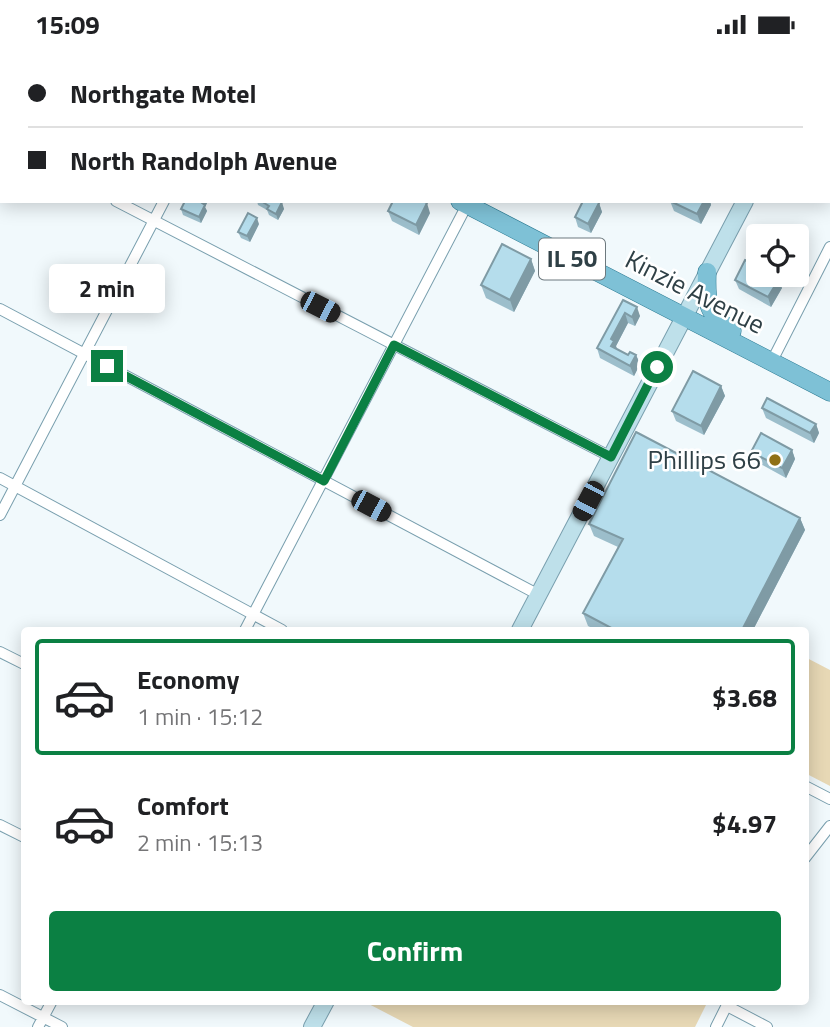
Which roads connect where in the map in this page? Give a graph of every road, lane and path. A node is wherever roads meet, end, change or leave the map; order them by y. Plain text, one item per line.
1 (120, 203) edge
2 (163, 203) edge
3 (465, 203) edge
4 (468, 203) edge
5 (743, 203) edge
6 (153, 221) junction
7 (830, 247) edge
8 (707, 272) junction
9 (0, 309) edge
10 (685, 316) junction
11 (394, 345) junction
12 (751, 351) junction
13 (84, 354) junction
14 (772, 361) junction
15 (830, 392) edge
16 (611, 457) junction
17 (0, 478) edge
18 (324, 481) junction
19 (15, 486) junction
20 (0, 515) edge
21 (538, 595) junction
22 (254, 614) junction
23 (247, 627) edge
24 (277, 627) edge
25 (522, 627) edge
26 (0, 652) edge
27 (21, 662) edge
28 (809, 788) edge
29 (830, 799) edge
30 (0, 825) edge
31 (830, 826) edge
32 (21, 836) edge
33 (809, 853) edge
34 (0, 995) edge
35 (50, 1005) edge
36 (324, 1005) edge
37 (727, 1005) edge
38 (730, 1005) edge
39 (41, 1022) edge
40 (62, 1027) edge
41 (312, 1027) edge
42 (716, 1027) edge
43 (766, 1027) edge

1 - 6 street
2 - 6 street
3 - 11 street
4 - 10 main road, Kinzie Avenue / IL 50
5 - 8 street
6 - 11 street
6 - 13 street
7 - 14 street
8 - 10 street
8 - 12 main road
9 - 13 street
10 - 12 main road, Kinzie Avenue / IL 50
10 - 16 street
11 - 16 street
11 - 18 street
12 - 14 main road, Kinzie Avenue / IL 50
13 - 18 street
13 - 19 street
14 - 15 main road, Kinzie Avenue / IL 50
16 - 21 street
17 - 19 street
18 - 21 street
18 - 22 street
19 - 20 street
19 - 22 street
21 - 25 street
22 - 23 street
22 - 24 street
26 - 27 street
28 - 29 street
30 - 32 street
31 - 33 street
34 - 39 street
35 - 39 street
36 - 41 street
37 - 42 street
38 - 43 street
39 - 40 street

